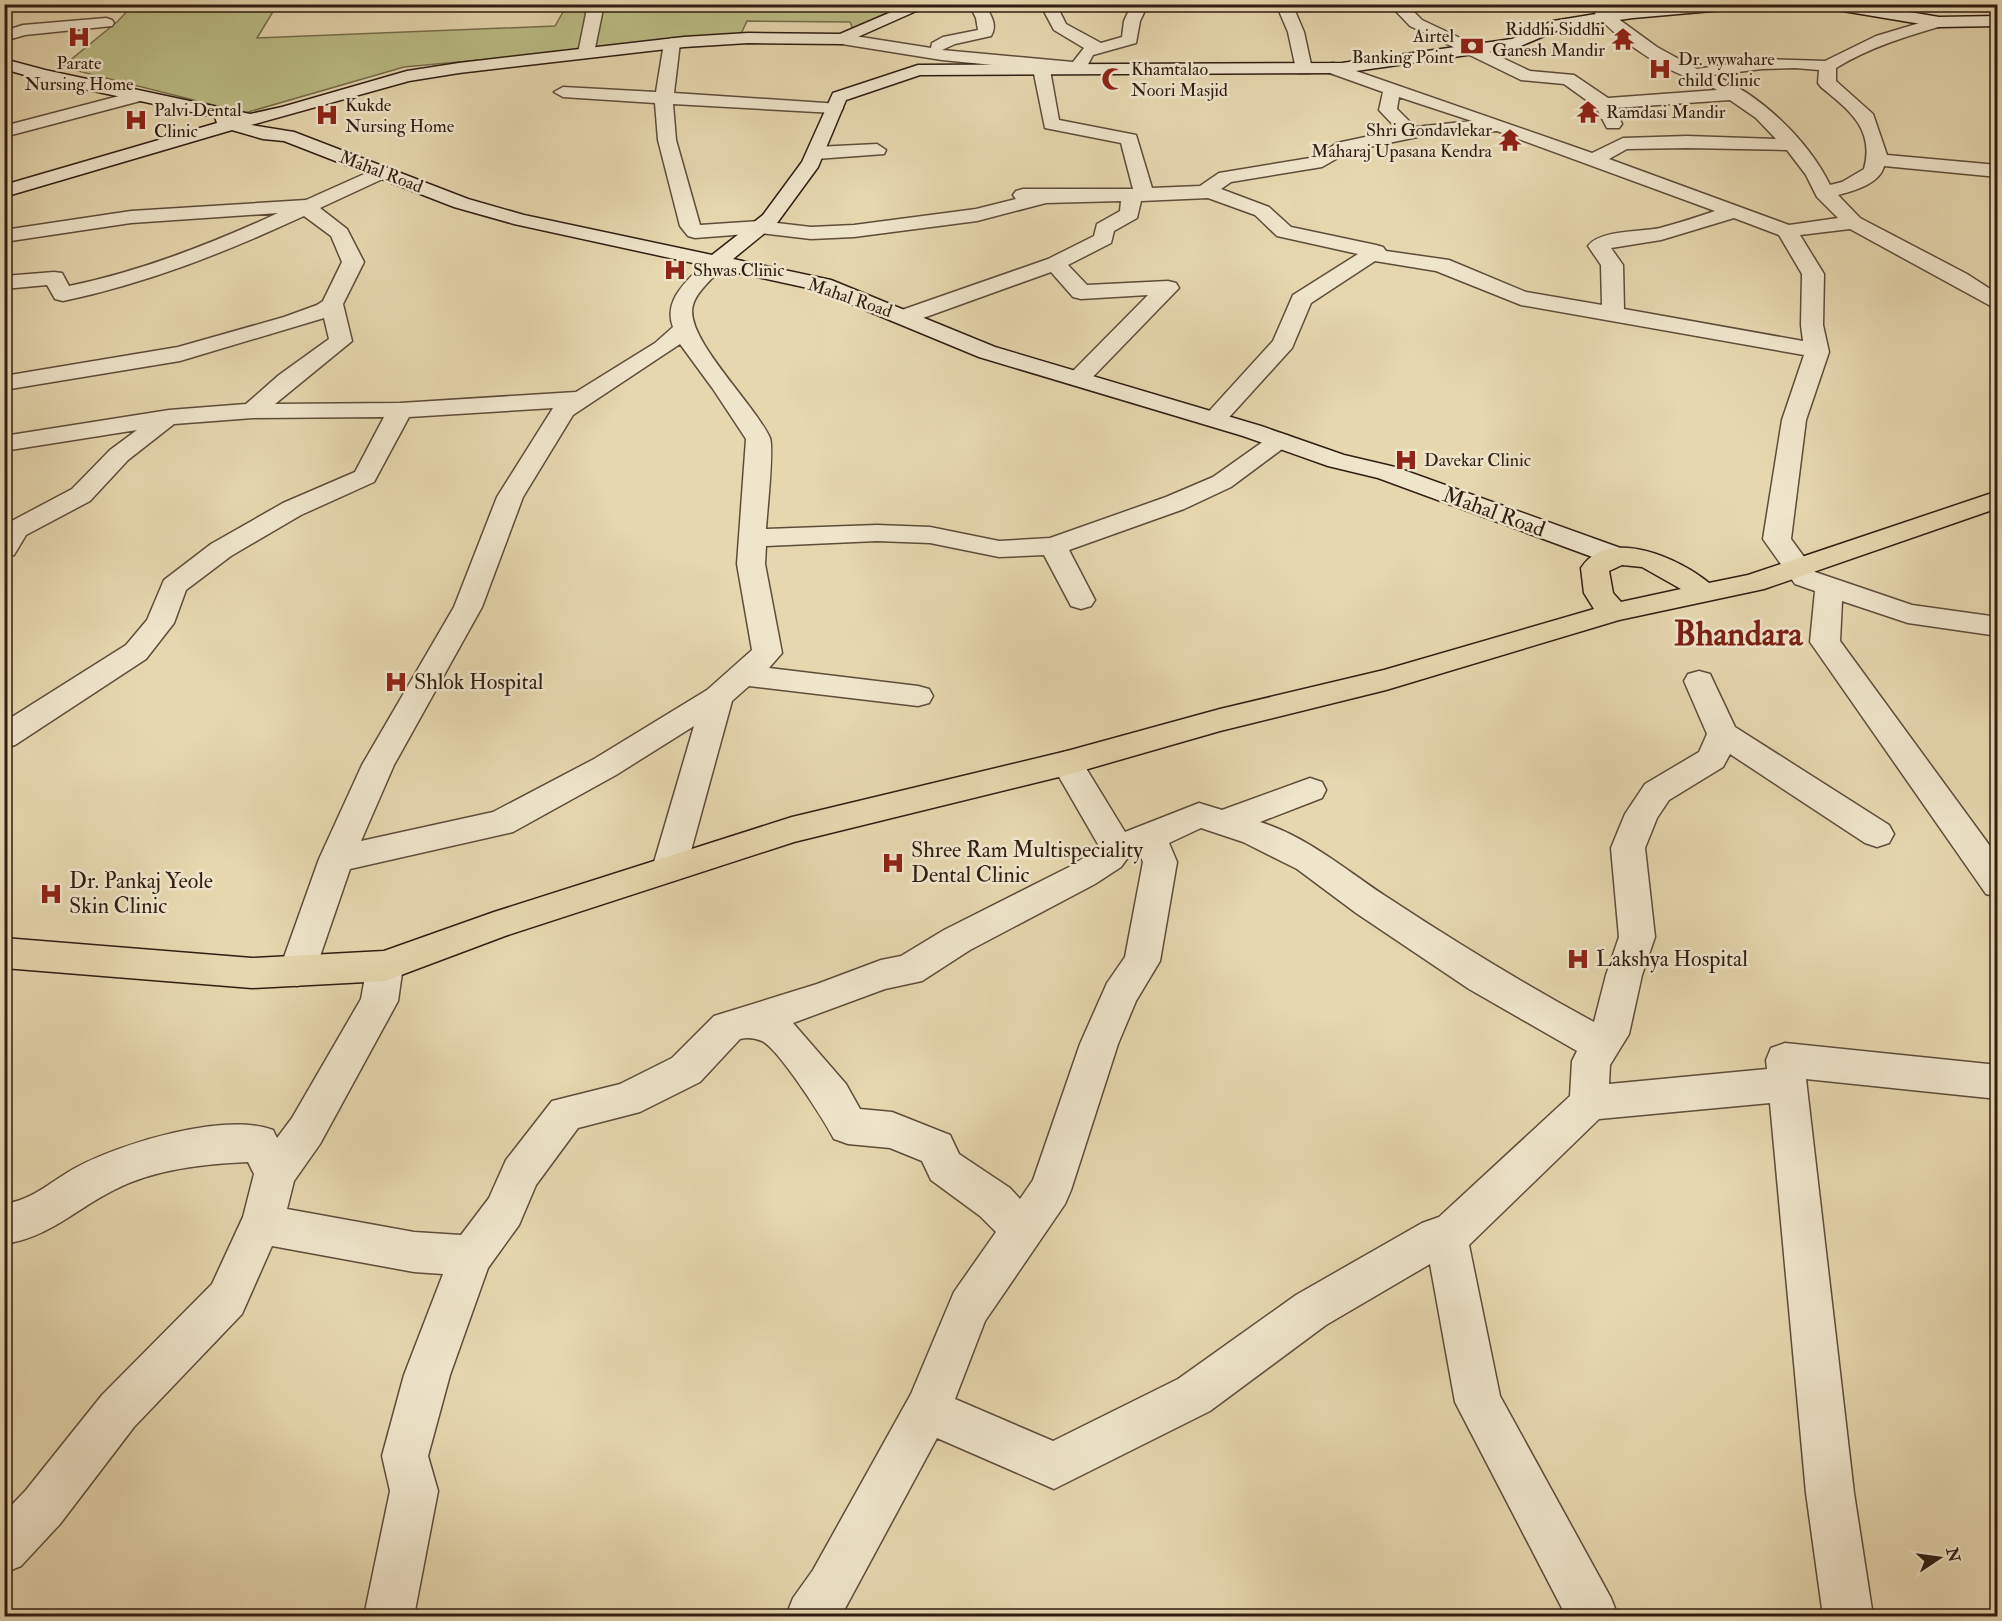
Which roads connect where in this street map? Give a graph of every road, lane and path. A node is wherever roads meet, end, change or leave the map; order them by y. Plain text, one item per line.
1 (596, 4) edge
2 (925, 4) edge
3 (976, 4) edge
4 (1048, 4) edge
5 (1140, 4) edge
6 (1284, 4) edge
7 (1396, 4) edge
8 (1735, 4) edge
9 (1806, 4) edge
10 (1870, 7) edge
11 (1601, 9) edge
12 (88, 11) dead end
13 (1998, 21) edge
14 (1939, 22) junction
15 (106, 23) dead end
16 (75, 25) junction
17 (4, 36) edge
18 (842, 39) junction
19 (672, 43) junction
20 (1099, 49) junction
21 (1471, 50) junction
22 (586, 53) junction
23 (930, 53) junction
24 (4, 64) edge
25 (1828, 66) junction
26 (1078, 68) junction
27 (1333, 68) junction
28 (1304, 69) junction
29 (1041, 70) junction
30 (1696, 74) junction
31 (1392, 89) junction
32 (563, 92) dead end
33 (1734, 94) junction
34 (138, 96) junction
35 (664, 100) junction
36 (1604, 104) junction
37 (834, 108) junction
38 (243, 122) junction
39 (1499, 124) junction
40 (4, 132) edge
41 (1410, 133) junction
42 (1623, 144) junction
43 (1793, 145) junction
44 (877, 150) dead end
45 (816, 153) junction
46 (1592, 160) junction
47 (1876, 160) junction
48 (1998, 171) edge
49 (382, 172) junction
50 (4, 191) edge
51 (1002, 192) dead end
52 (1210, 192) junction
53 (1824, 193) junction
54 (1138, 195) junction
55 (1046, 197) junction
56 (4, 201) edge
57 (305, 207) junction
58 (1734, 212) junction
59 (1852, 222) junction
60 (760, 227) junction
61 (1787, 231) junction
62 (4, 236) edge
63 (1376, 251) junction
64 (716, 262) junction
65 (1055, 263) junction
66 (4, 283) edge
67 (332, 304) junction
68 (1998, 304) edge
69 (1613, 315) junction
70 (904, 317) junction
71 (684, 329) junction
72 (1817, 352) junction
73 (1078, 379) junction
74 (4, 383) edge
75 (580, 399) junction
76 (400, 410) junction
77 (253, 411) junction
78 (169, 417) junction
79 (1214, 419) junction
80 (1280, 441) junction
81 (4, 444) edge
82 (1998, 499) edge
83 (753, 538) junction
84 (1053, 546) junction
85 (4, 549) edge
86 (1606, 563) junction
87 (1797, 569) junction
88 (1829, 586) junction
89 (1703, 593) junction
90 (1081, 600) dead end
91 (1615, 612) junction
92 (1998, 627) edge
93 (743, 675) junction
94 (1699, 681) dead end
95 (918, 696) dead end
96 (718, 697) junction
97 (1723, 734) junction
98 (4, 737) edge
99 (1067, 763) junction
100 (1310, 790) dead end
101 (1223, 823) junction
102 (1877, 834) dead end
103 (1133, 842) junction
104 (336, 859) junction
105 (669, 869) junction
106 (1998, 884) edge
107 (4, 953) edge
108 (385, 966) junction
109 (297, 971) junction
110 (745, 1021) junction
111 (1602, 1046) junction
112 (1998, 1082) edge
113 (1787, 1084) junction
114 (1589, 1103) junction
115 (275, 1173) junction
116 (263, 1219) junction
117 (4, 1224) edge
118 (1022, 1230) junction
119 (1449, 1236) junction
120 (471, 1256) junction
121 (927, 1410) junction
122 (4, 1549) edge
123 (389, 1617) edge
124 (811, 1617) edge
125 (1593, 1617) edge
126 (1848, 1617) edge

1 - 22 street
2 - 18 street
3 - 23 street
4 - 20 street
5 - 20 street
6 - 28 street
7 - 21 street
8 - 11 street
9 - 10 street
10 - 14 street
11 - 21 street
11 - 30 street
12 - 16 street
13 - 14 street
14 - 25 street
15 - 16 street
16 - 17 street
18 - 19 street
18 - 23 street
19 - 22 street
19 - 35 street
20 - 26 street
21 - 27 street
21 - 36 street
22 - 38 street
23 - 26 street
24 - 34 street, Mahal Road
25 - 30 street
25 - 47 street
26 - 28 street
26 - 29 street
27 - 28 street
27 - 31 street
29 - 37 street
29 - 54 street
30 - 33 street
31 - 39 street
31 - 41 street
32 - 35 street
33 - 36 street
33 - 43 street
34 - 38 street, Mahal Road
34 - 40 street
35 - 37 street
35 - 60 street
36 - 42 street
37 - 45 street
38 - 49 street, Mahal Road
38 - 50 street
38 - 56 street
39 - 41 street
39 - 46 street
41 - 52 street
42 - 43 street
42 - 46 street
43 - 53 street
44 - 45 street
45 - 60 street
46 - 58 street
47 - 48 street
47 - 53 street
49 - 57 street
49 - 64 street, Mahal Road
51 - 55 street
52 - 54 street
52 - 63 street
53 - 59 street
54 - 55 street
54 - 65 street
55 - 60 street
57 - 62 street
57 - 66 street
57 - 67 street
58 - 61 street
58 - 69 street
59 - 61 street
59 - 68 street
60 - 64 street
61 - 72 street
63 - 69 street
63 - 79 street
64 - 70 street, Mahal Road
64 - 71 street
65 - 70 street
65 - 73 street
67 - 74 street
67 - 77 street
69 - 72 street
70 - 73 street, Mahal Road
71 - 75 street
71 - 83 street
72 - 87 street
73 - 79 street, Mahal Road
75 - 76 street
75 - 104 street
76 - 77 street
76 - 98 street
77 - 78 street
78 - 81 street
78 - 85 street
79 - 80 street, Mahal Road
80 - 84 street
80 - 86 street, Mahal Road
82 - 87 main road
83 - 84 street
83 - 93 street
84 - 90 street
86 - 89 main road
86 - 91 main road
87 - 88 street
87 - 89 main road
88 - 92 street
88 - 106 street
89 - 91 main road
91 - 99 main road
93 - 95 street
93 - 96 street
94 - 97 street
96 - 104 street
96 - 105 street
97 - 102 street
97 - 111 street
99 - 103 street
99 - 105 main road
100 - 101 street
101 - 103 street
101 - 111 street
103 - 110 street
103 - 118 street
104 - 109 street
105 - 108 main road
107 - 109 main road
108 - 109 main road
108 - 115 street
110 - 118 street
110 - 120 street
111 - 114 street
112 - 113 street
113 - 114 street
113 - 126 street
114 - 119 street
115 - 116 street
115 - 117 street
116 - 120 street
116 - 122 street
118 - 121 street
119 - 121 street
119 - 125 street
120 - 123 street
121 - 124 street

